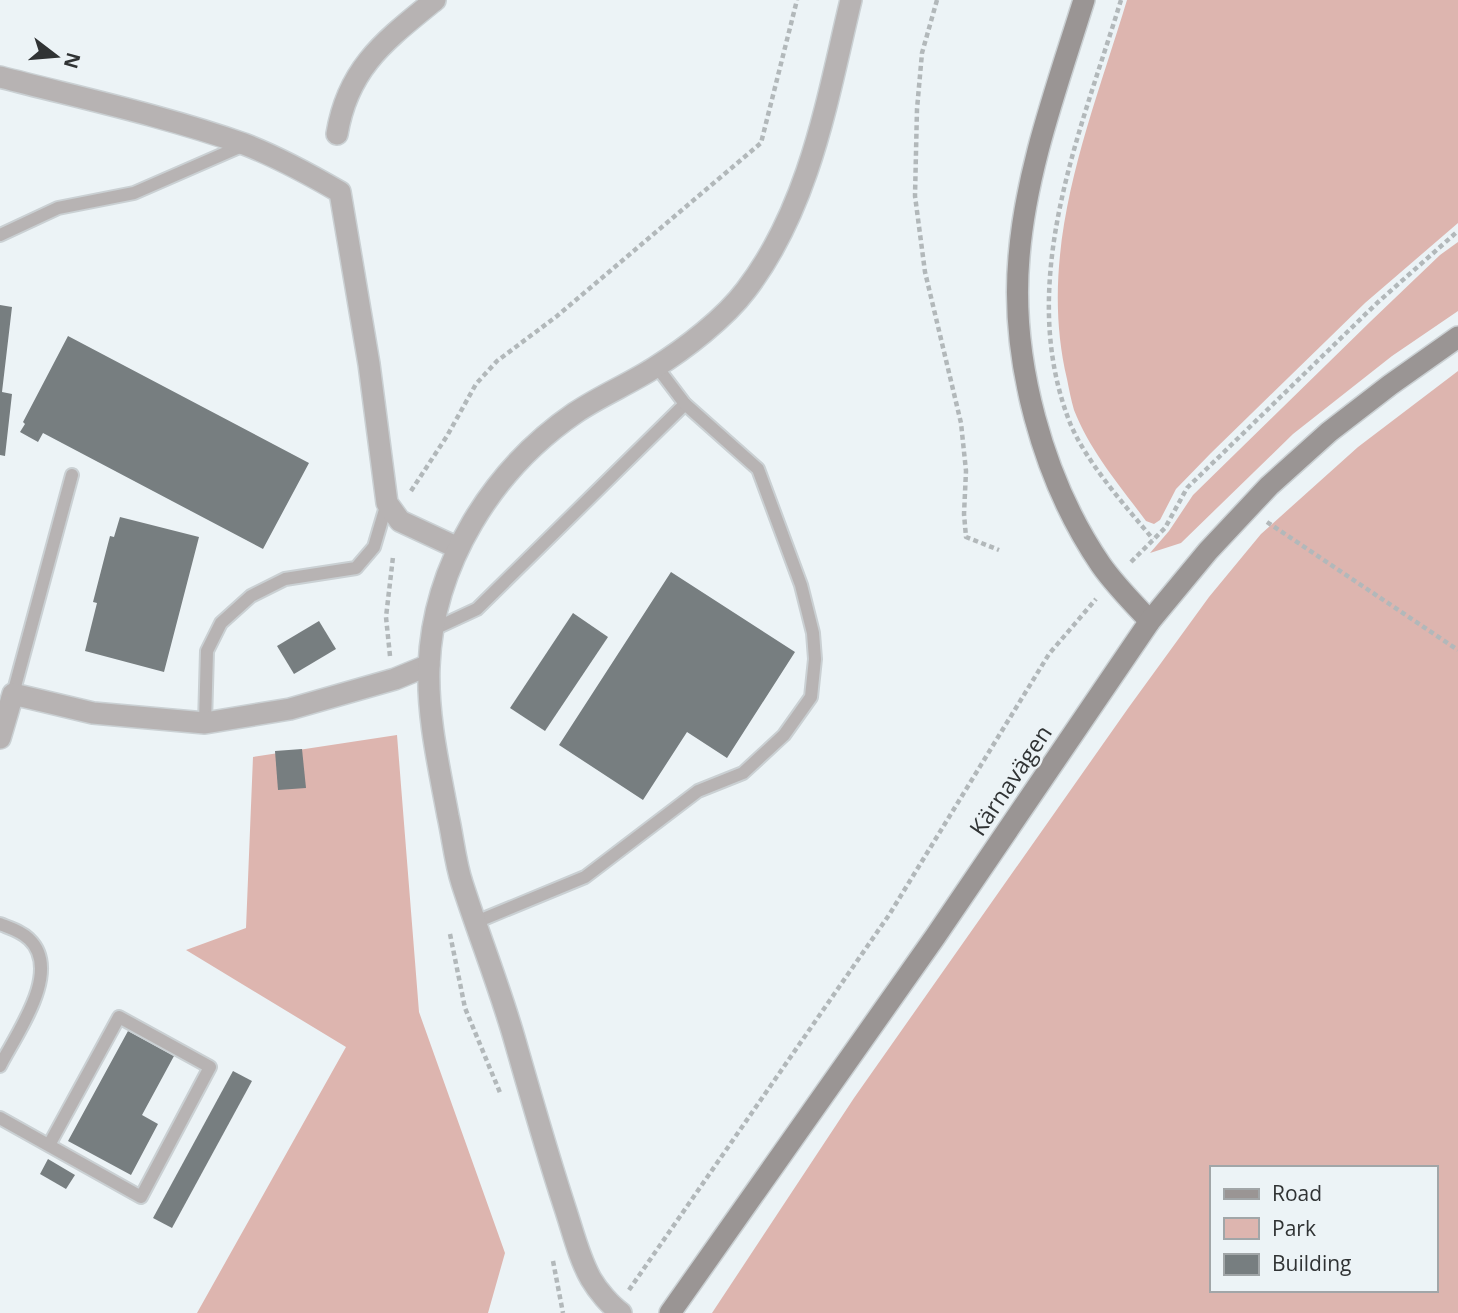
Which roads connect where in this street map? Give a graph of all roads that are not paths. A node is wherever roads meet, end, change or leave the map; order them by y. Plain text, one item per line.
1 (435, 0) edge
2 (851, 0) edge
3 (1084, 0) edge
4 (0, 77) edge
5 (337, 134) dead end
6 (244, 145) junction
7 (0, 235) edge
8 (1458, 337) edge
9 (657, 367) junction
10 (685, 404) junction
11 (72, 475) dead end
12 (387, 503) junction
13 (458, 548) junction
14 (1150, 621) junction
15 (434, 629) junction
16 (429, 665) junction
17 (13, 694) junction
18 (205, 723) junction
19 (0, 738) edge
20 (476, 922) junction
21 (0, 924) edge
22 (0, 1066) edge
23 (0, 1118) edge
24 (49, 1146) junction
25 (618, 1311) edge
26 (670, 1313) edge

1 - 5 street
2 - 9 street
3 - 14 street
4 - 6 street
6 - 7 lane
6 - 12 street
8 - 14 street, Kärnavägen
9 - 10 lane
9 - 13 street
10 - 15 lane
10 - 20 lane
11 - 17 lane
12 - 13 street
12 - 18 lane
13 - 15 street
14 - 26 street, Kärnavägen
15 - 16 street
16 - 18 street
16 - 20 street
17 - 18 street
17 - 19 street
20 - 25 street
21 - 22 lane
23 - 24 lane
24 - 24 lane

